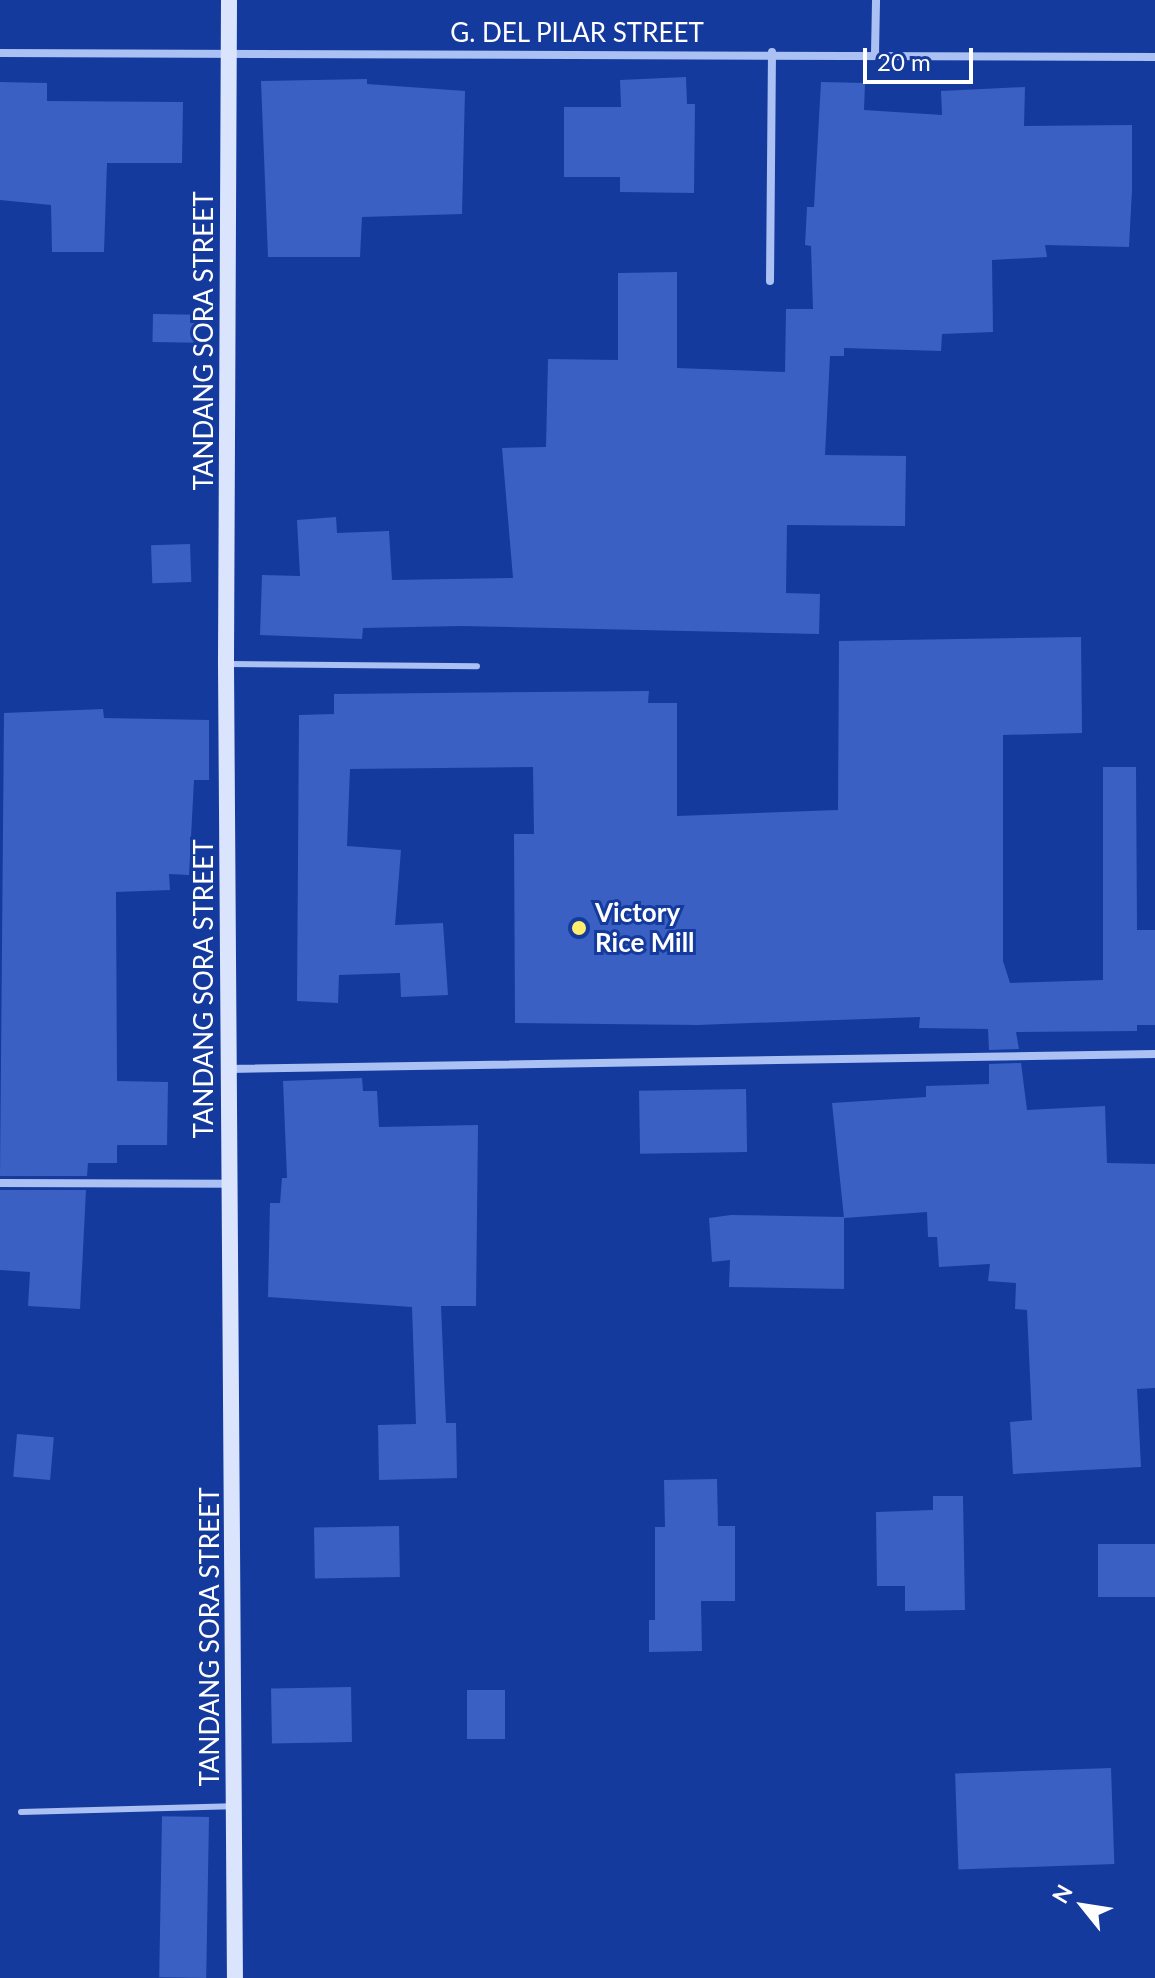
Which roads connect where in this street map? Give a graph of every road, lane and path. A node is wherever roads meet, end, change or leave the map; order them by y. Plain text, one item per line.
1 (229, 0) edge
2 (876, 0) edge
3 (229, 50) junction
4 (772, 52) junction
5 (0, 53) edge
6 (875, 54) junction
7 (1155, 57) edge
8 (770, 281) dead end
9 (226, 664) junction
10 (477, 666) dead end
11 (1155, 1054) edge
12 (228, 1069) junction
13 (0, 1183) edge
14 (230, 1184) junction
15 (234, 1806) junction
16 (21, 1812) dead end
17 (235, 1978) edge

1 - 3 street, TANDANG SORA STREET
2 - 6 street
3 - 4 street, G. DEL PILAR STREET
3 - 5 street, G. DEL PILAR STREET
3 - 9 street, TANDANG SORA STREET
4 - 6 street, G. DEL PILAR STREET
4 - 8 street
6 - 7 street, G. DEL PILAR STREET
9 - 10 lane
9 - 12 street, TANDANG SORA STREET
11 - 12 street
12 - 14 street, TANDANG SORA STREET
13 - 14 street
14 - 15 street, TANDANG SORA STREET
15 - 16 lane
15 - 17 street, TANDANG SORA STREET

